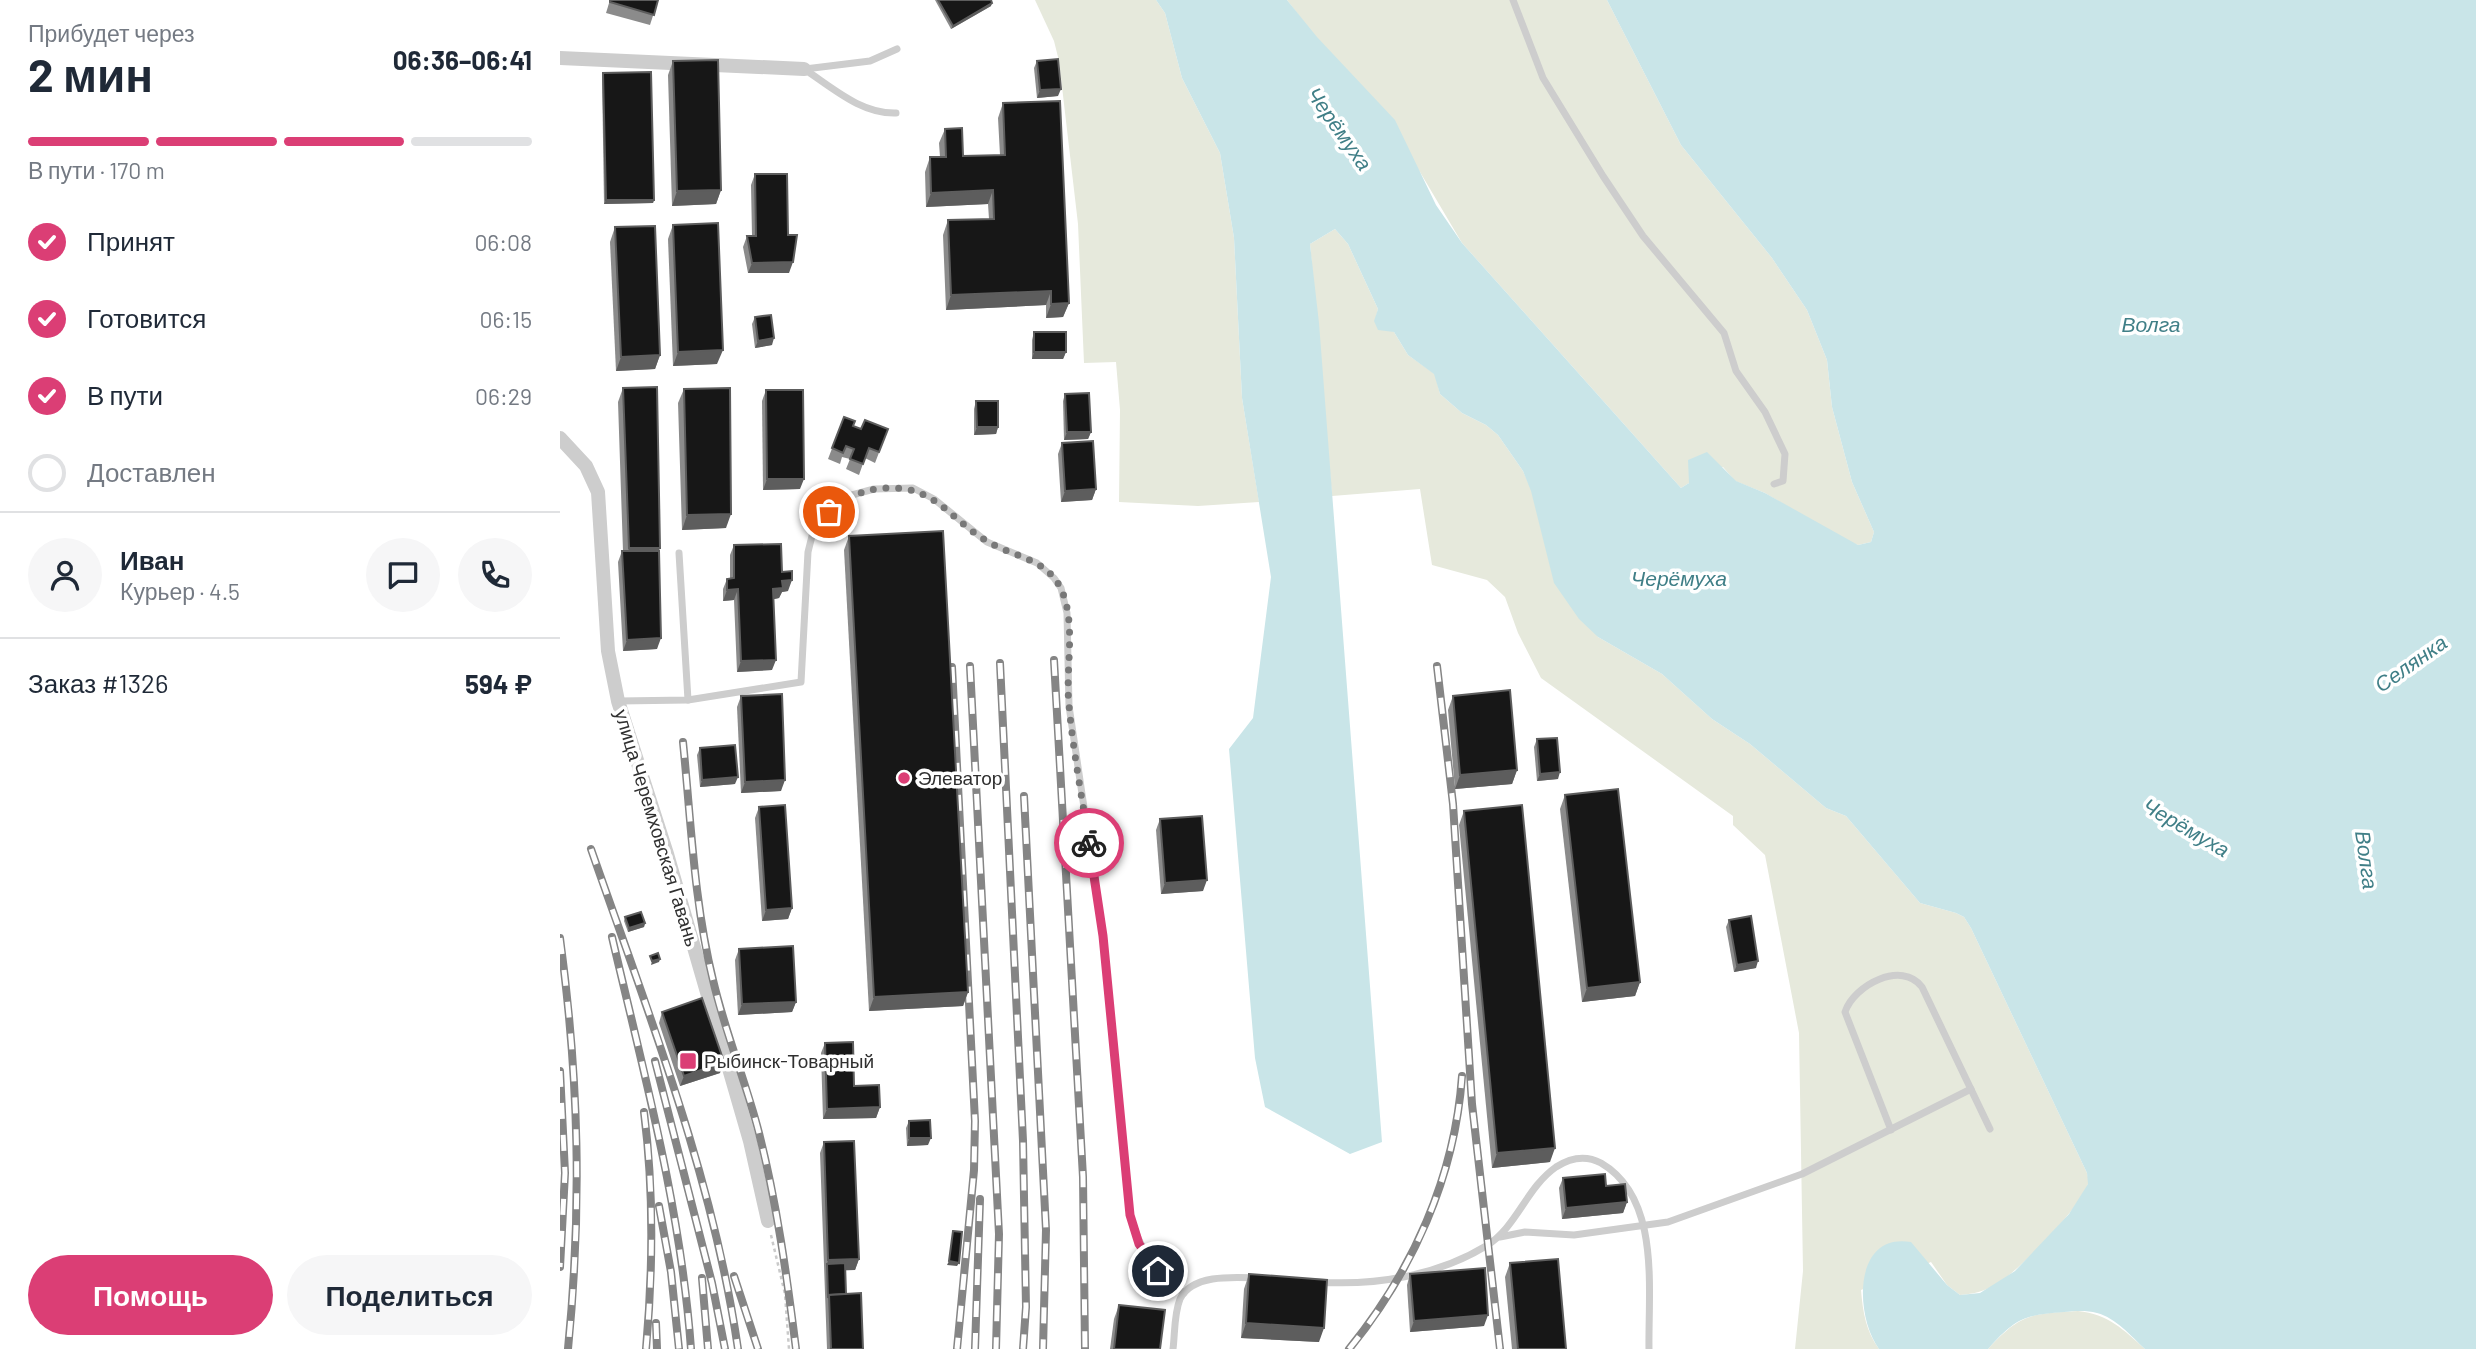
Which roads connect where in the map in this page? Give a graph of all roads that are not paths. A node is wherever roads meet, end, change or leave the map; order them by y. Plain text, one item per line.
1 (1513, 0) edge
2 (897, 49) dead end
3 (560, 58) edge
4 (804, 69) junction
5 (897, 113) dead end
6 (560, 439) edge
7 (1774, 484) dead end
8 (680, 553) dead end
9 (688, 700) junction
10 (618, 701) junction
11 (1971, 1088) junction
12 (1990, 1129) dead end
13 (1891, 1130) junction
14 (768, 1221) road end
15 (1642, 1226) junction
16 (1500, 1237) junction
17 (1273, 1279) edge
18 (1313, 1282) edge
19 (1184, 1293) junction
20 (1173, 1349) edge
21 (1649, 1349) edge

1 - 7 lane
2 - 4 lane
3 - 4 street
4 - 5 lane
6 - 10 street, улица Черемховская Гавань
8 - 9 lane
9 - 10 lane
9 - 19 lane
10 - 14 street, улица Черемховская Гавань
11 - 12 lane
11 - 13 lane
11 - 13 lane
13 - 15 lane
15 - 16 lane
15 - 16 lane
15 - 21 lane
16 - 18 lane
17 - 19 lane
19 - 20 lane

